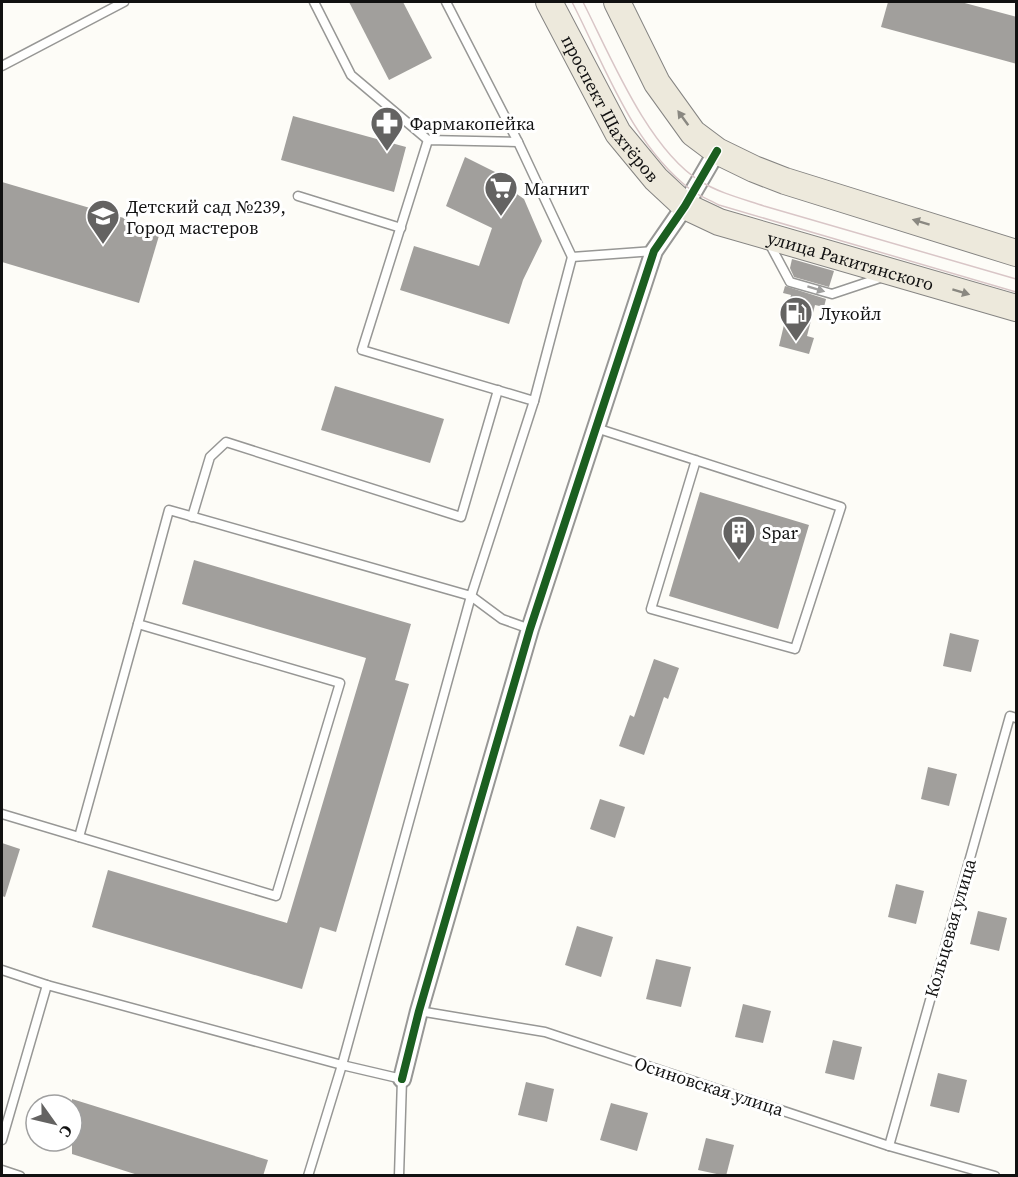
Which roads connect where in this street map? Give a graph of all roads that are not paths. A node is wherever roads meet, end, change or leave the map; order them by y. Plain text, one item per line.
1 (124, 2) edge
2 (314, 2) edge
3 (446, 2) edge
4 (549, 2) edge
5 (617, 2) edge
6 (2, 66) edge
7 (428, 140) junction
8 (518, 142) junction
9 (717, 151) junction
10 (298, 196) dead end
11 (685, 206) junction
12 (401, 228) junction
13 (765, 236) junction
14 (654, 251) junction
15 (1017, 253) edge
16 (572, 257) junction
17 (897, 273) junction
18 (1017, 308) edge
19 (498, 390) junction
20 (534, 401) junction
21 (596, 428) junction
22 (696, 460) junction
23 (192, 517) junction
24 (471, 596) junction
25 (138, 624) junction
26 (530, 629) junction
27 (1017, 718) edge
28 (2, 814) edge
29 (79, 837) junction
30 (2, 970) edge
31 (46, 985) junction
32 (419, 1011) junction
33 (342, 1065) junction
34 (402, 1079) junction
35 (2, 1140) edge
36 (889, 1146) junction
37 (2, 1170) edge
38 (20, 1176) edge
39 (308, 1176) edge
40 (399, 1176) edge
41 (995, 1176) edge

1 - 6 lane
2 - 7 lane
3 - 8 lane
4 - 11 main road, проспект Шахтёров
9 -> 5 main road
7 - 8 lane
7 - 12 lane
8 - 16 lane
9 - 11 street
15 -> 9 main road
10 - 12 lane
11 - 13 main road, улица Ракитянского
11 - 14 street
12 - 19 lane
13 - 17 main road, улица Ракитянского
13 -> 17 lane
14 - 16 lane
14 - 21 street
16 - 20 lane
17 -> 18 main road, улица Ракитянского
19 - 20 lane
19 - 23 lane
20 - 24 lane
21 - 22 lane
21 - 26 street
22 - 22 lane
23 - 24 lane
23 - 25 lane
24 - 26 lane
24 - 33 lane
25 - 29 lane
25 - 29 lane
26 - 32 street
27 - 36 lane, Кольцевая улица
28 - 29 lane
30 - 31 lane
31 - 33 lane
31 - 35 lane
32 - 34 street
32 - 36 lane, Осиновская улица
33 - 34 lane
33 - 39 lane
34 - 40 lane
36 - 41 lane, Осиновская улица
37 - 38 lane

